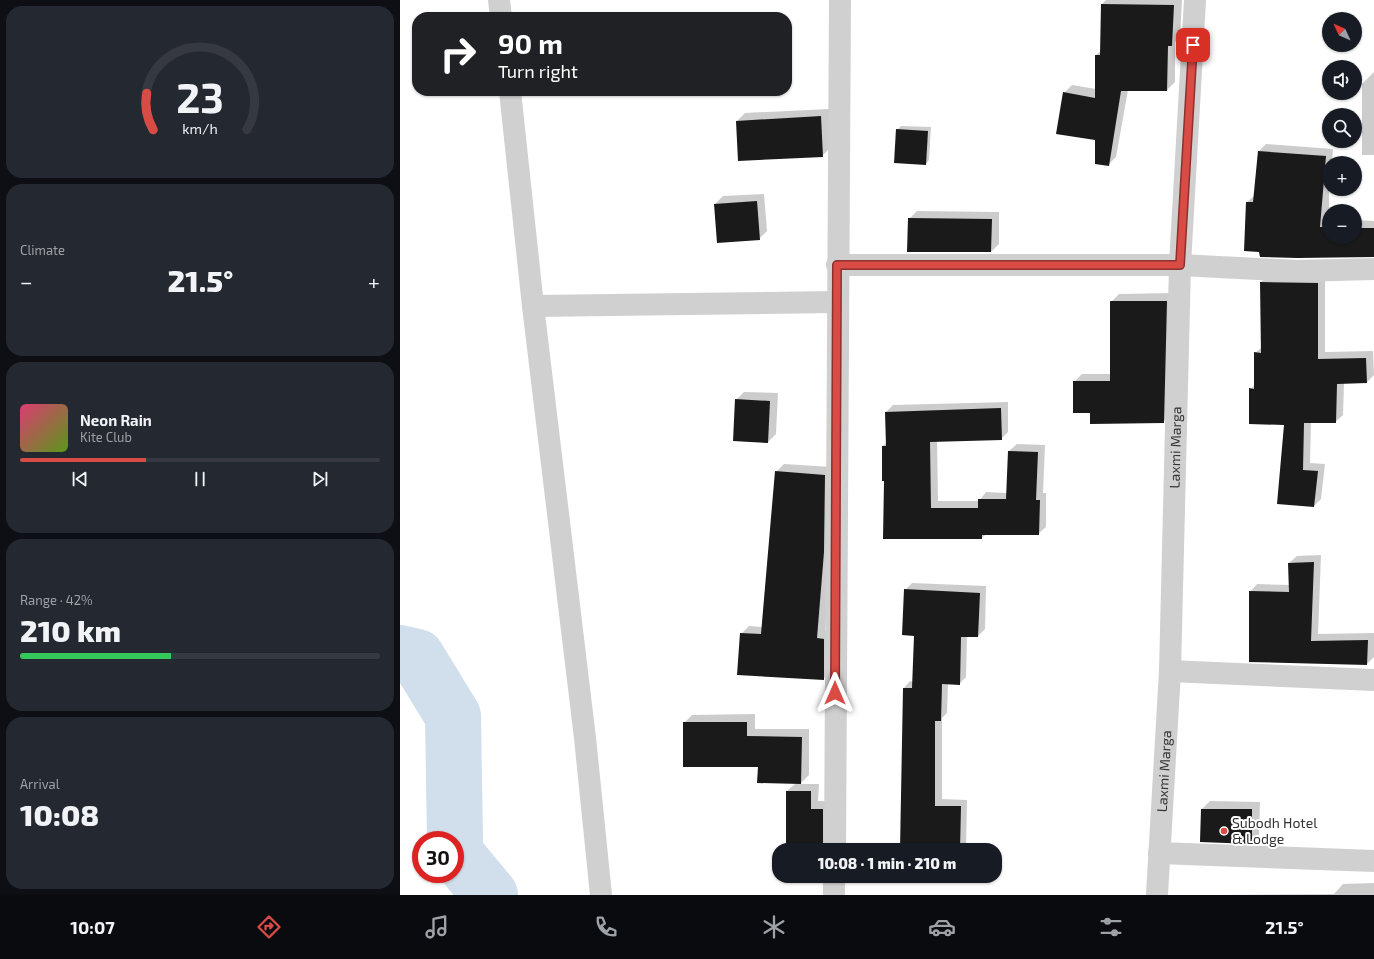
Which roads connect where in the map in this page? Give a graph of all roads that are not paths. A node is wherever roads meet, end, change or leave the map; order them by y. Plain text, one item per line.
1 (499, 0) edge
2 (840, 0) edge
3 (1195, 0) edge
4 (500, 12) edge
5 (511, 96) edge
6 (837, 265) junction
7 (1180, 265) junction
8 (1374, 269) edge
9 (837, 302) junction
10 (533, 306) junction
11 (1170, 671) junction
12 (1374, 680) edge
13 (835, 843) edge
14 (1159, 853) junction
15 (1374, 861) edge
16 (834, 883) edge
17 (601, 895) edge
18 (834, 895) edge
19 (1157, 895) edge

1 - 4 street
2 - 6 street
3 - 7 street, Laxmi Marga
5 - 10 street
6 - 7 street
6 - 9 street
7 - 8 street
7 - 11 street, Laxmi Marga
9 - 10 street
9 - 13 street
10 - 17 street
11 - 12 street
11 - 14 street, Laxmi Marga
14 - 15 street
14 - 19 street, Laxmi Marga
16 - 18 street

